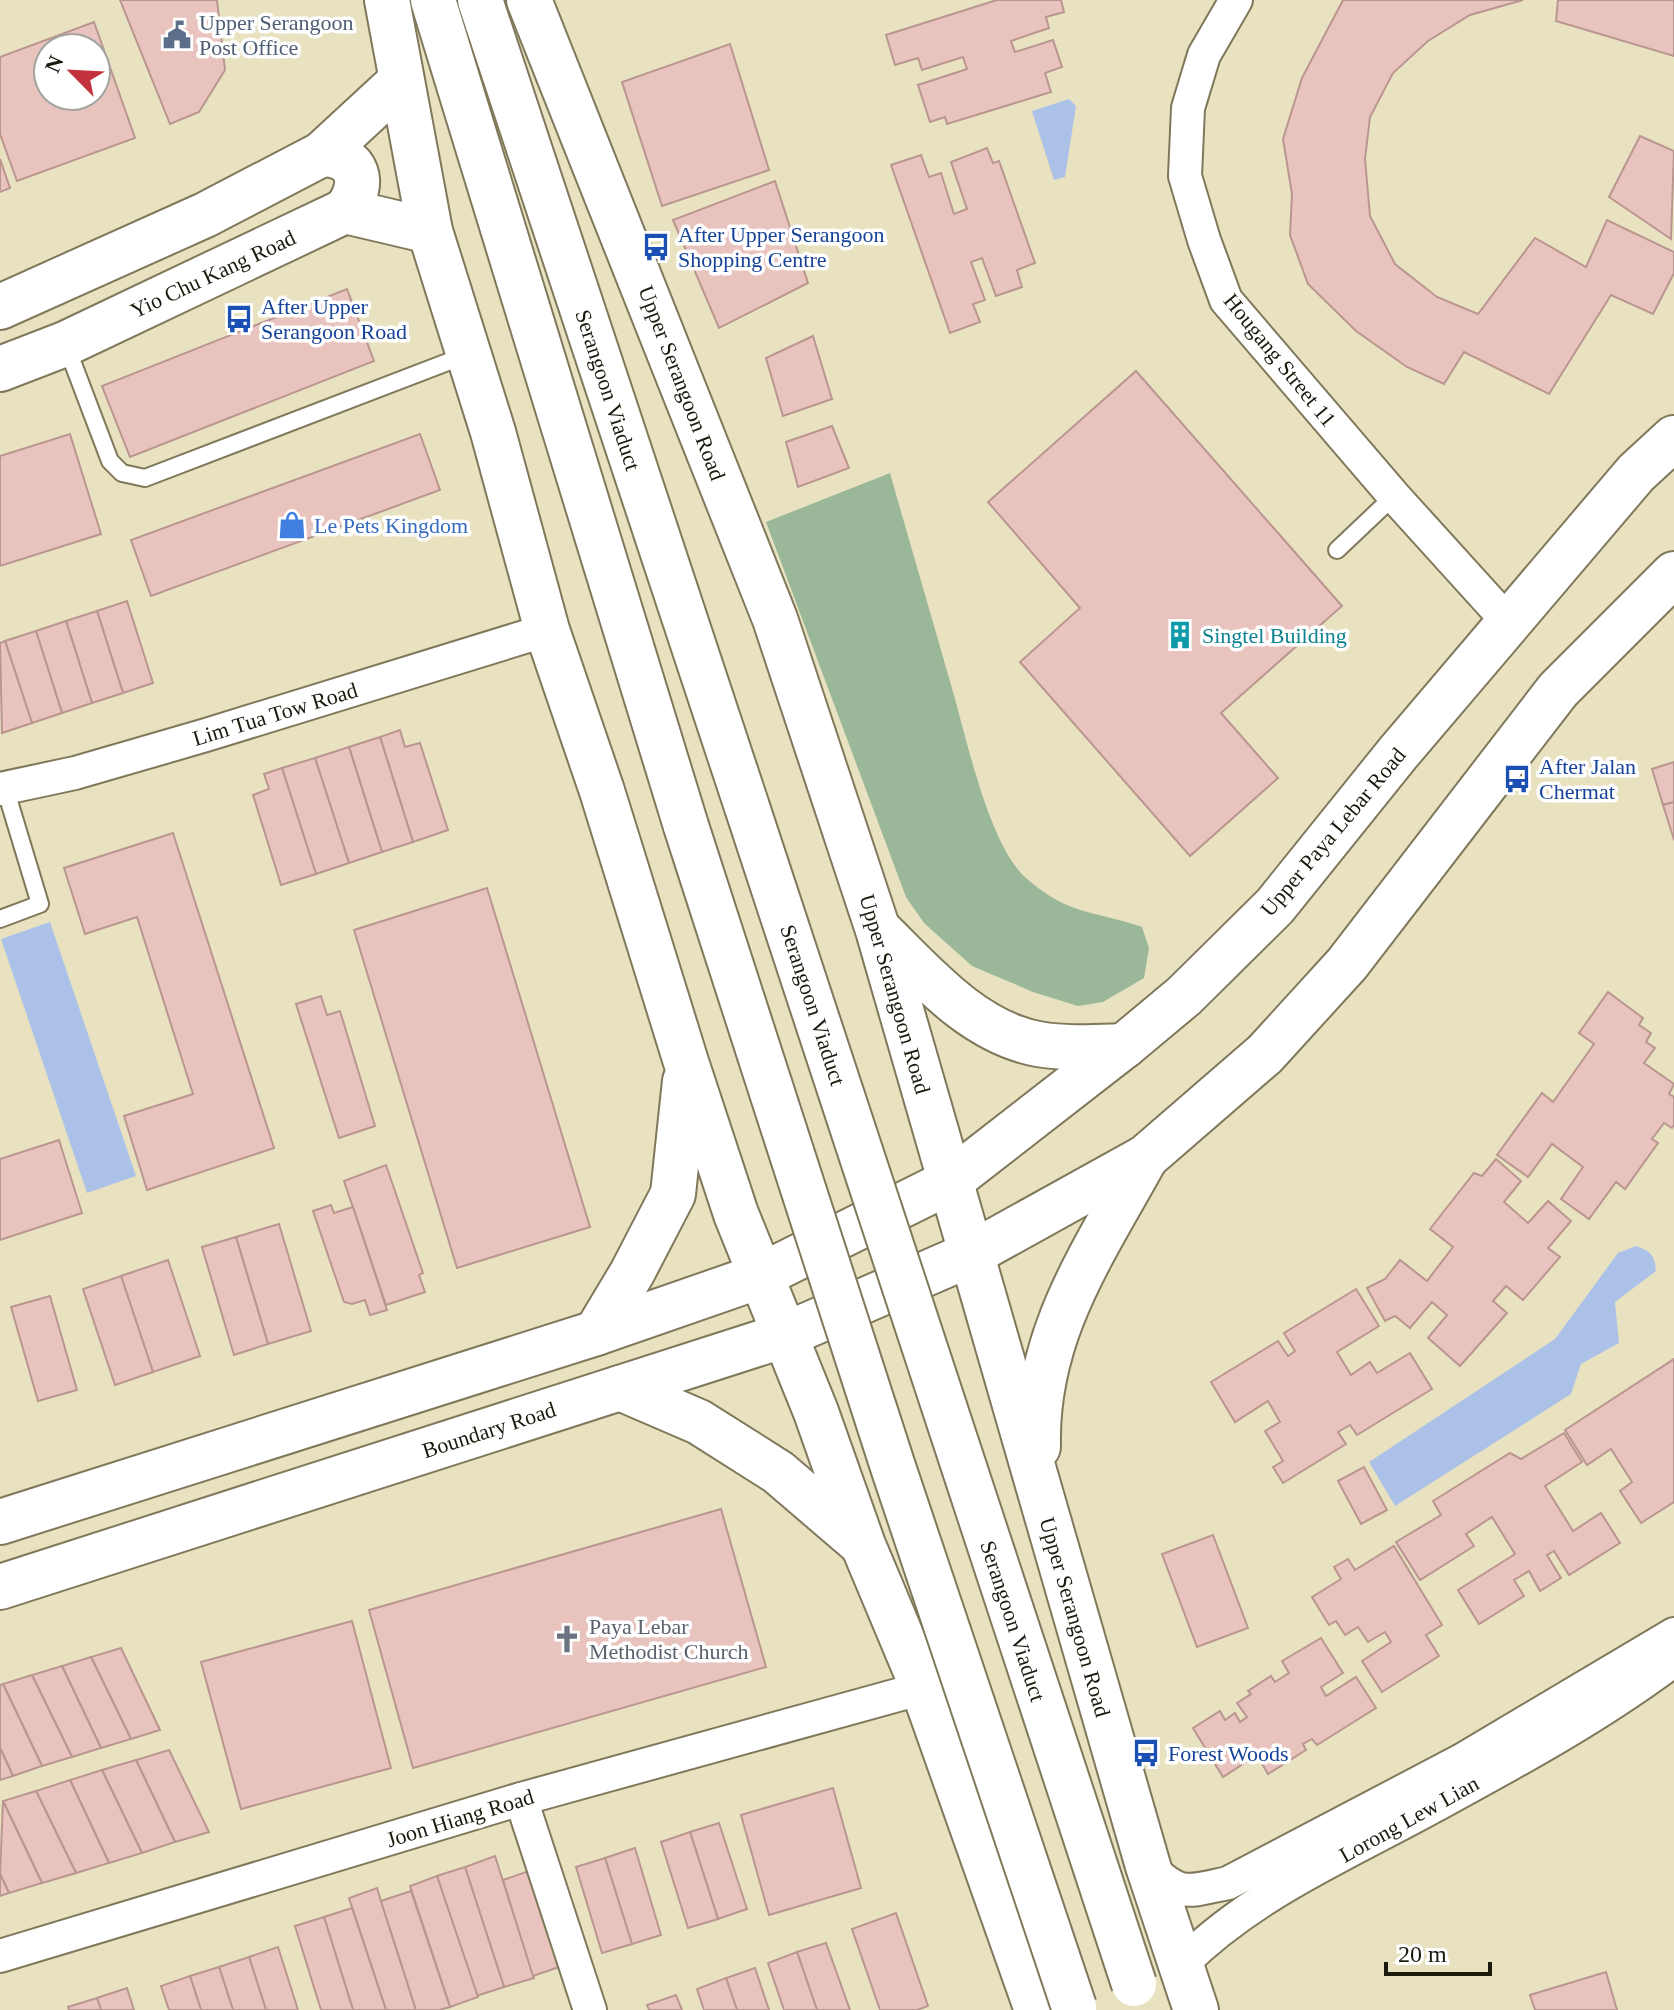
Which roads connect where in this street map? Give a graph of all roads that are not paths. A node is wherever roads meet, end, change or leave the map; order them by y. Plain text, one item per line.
1 (387, 0) edge
2 (433, 0) edge
3 (480, 0) edge
4 (529, 0) edge
5 (1236, 0) edge
6 (401, 81) junction
7 (322, 154) junction
8 (345, 211) junction
9 (430, 231) junction
10 (0, 307) edge
11 (65, 344) junction
12 (468, 354) junction
13 (0, 369) edge
14 (1674, 438) edge
15 (1394, 496) junction
16 (1337, 550) dead end
17 (1674, 574) edge
18 (1510, 624) junction
19 (547, 630) junction
20 (2, 789) edge
21 (0, 919) edge
22 (878, 930) junction
23 (1124, 1046) junction
24 (686, 1062) junction
25 (1146, 1157) junction
26 (949, 1182) junction
27 (971, 1254) junction
28 (760, 1276) junction
29 (596, 1333) junction
30 (785, 1335) junction
31 (620, 1388) junction
32 (1039, 1493) junction
33 (0, 1522) edge
34 (863, 1545) junction
35 (0, 1587) edge
36 (1674, 1634) edge
37 (1674, 1660) edge
38 (1643, 1683) junction
39 (923, 1688) junction
40 (1462, 1760) junction
41 (521, 1799) junction
42 (1148, 1866) junction
43 (0, 1956) edge
44 (1182, 1964) junction
45 (590, 2010) edge
46 (1037, 2010) edge
47 (1075, 2010) edge
48 (1143, 2010) edge
49 (1196, 2010) edge

1 - 6 main road
2 - 47 main road, bridge
3 - 48 main road, Serangoon Viaduct, bridge
4 - 22 main road, Upper Serangoon Road
5 - 15 street, Hougang Street 11
6 - 7 main road
6 - 9 main road
7 - 8 main road
7 - 10 main road
8 - 9 main road
8 - 11 main road, Yio Chu Kang Road
9 - 12 main road
11 - 12 lane
11 - 13 main road, Yio Chu Kang Road
12 - 19 main road
14 - 18 main road, Upper Paya Lebar Road
15 - 16 lane
15 - 18 street, Hougang Street 11
17 - 25 main road
18 - 23 main road, Upper Paya Lebar Road
19 - 20 street, Lim Tua Tow Road
19 - 24 main road
20 - 21 lane
22 - 23 main road
22 - 26 main road, Upper Serangoon Road
23 - 26 main road, Upper Paya Lebar Road
24 - 28 main road
24 - 29 main road
25 - 27 main road
25 - 32 main road
26 - 27 main road, Upper Serangoon Road
26 - 28 main road
27 - 30 main road, Boundary Road
27 - 32 main road, Upper Serangoon Road
28 - 29 main road
28 - 30 main road
29 - 33 main road
30 - 31 main road, Boundary Road
30 - 34 main road
31 - 34 main road
31 - 35 main road, Boundary Road
32 - 42 main road, Upper Serangoon Road
34 - 39 main road
36 - 40 street, Lorong Lew Lian
37 - 38 street, Lorong Lew Lian
38 - 40 street, Lorong Lew Lian
38 - 44 street, Lorong Lew Lian
39 - 41 street, Joon Hiang Road
39 - 46 main road
40 - 42 street, Lorong Lew Lian
41 - 43 street, Joon Hiang Road
41 - 45 street
42 - 44 main road, Upper Serangoon Road
44 - 49 main road, Upper Serangoon Road

